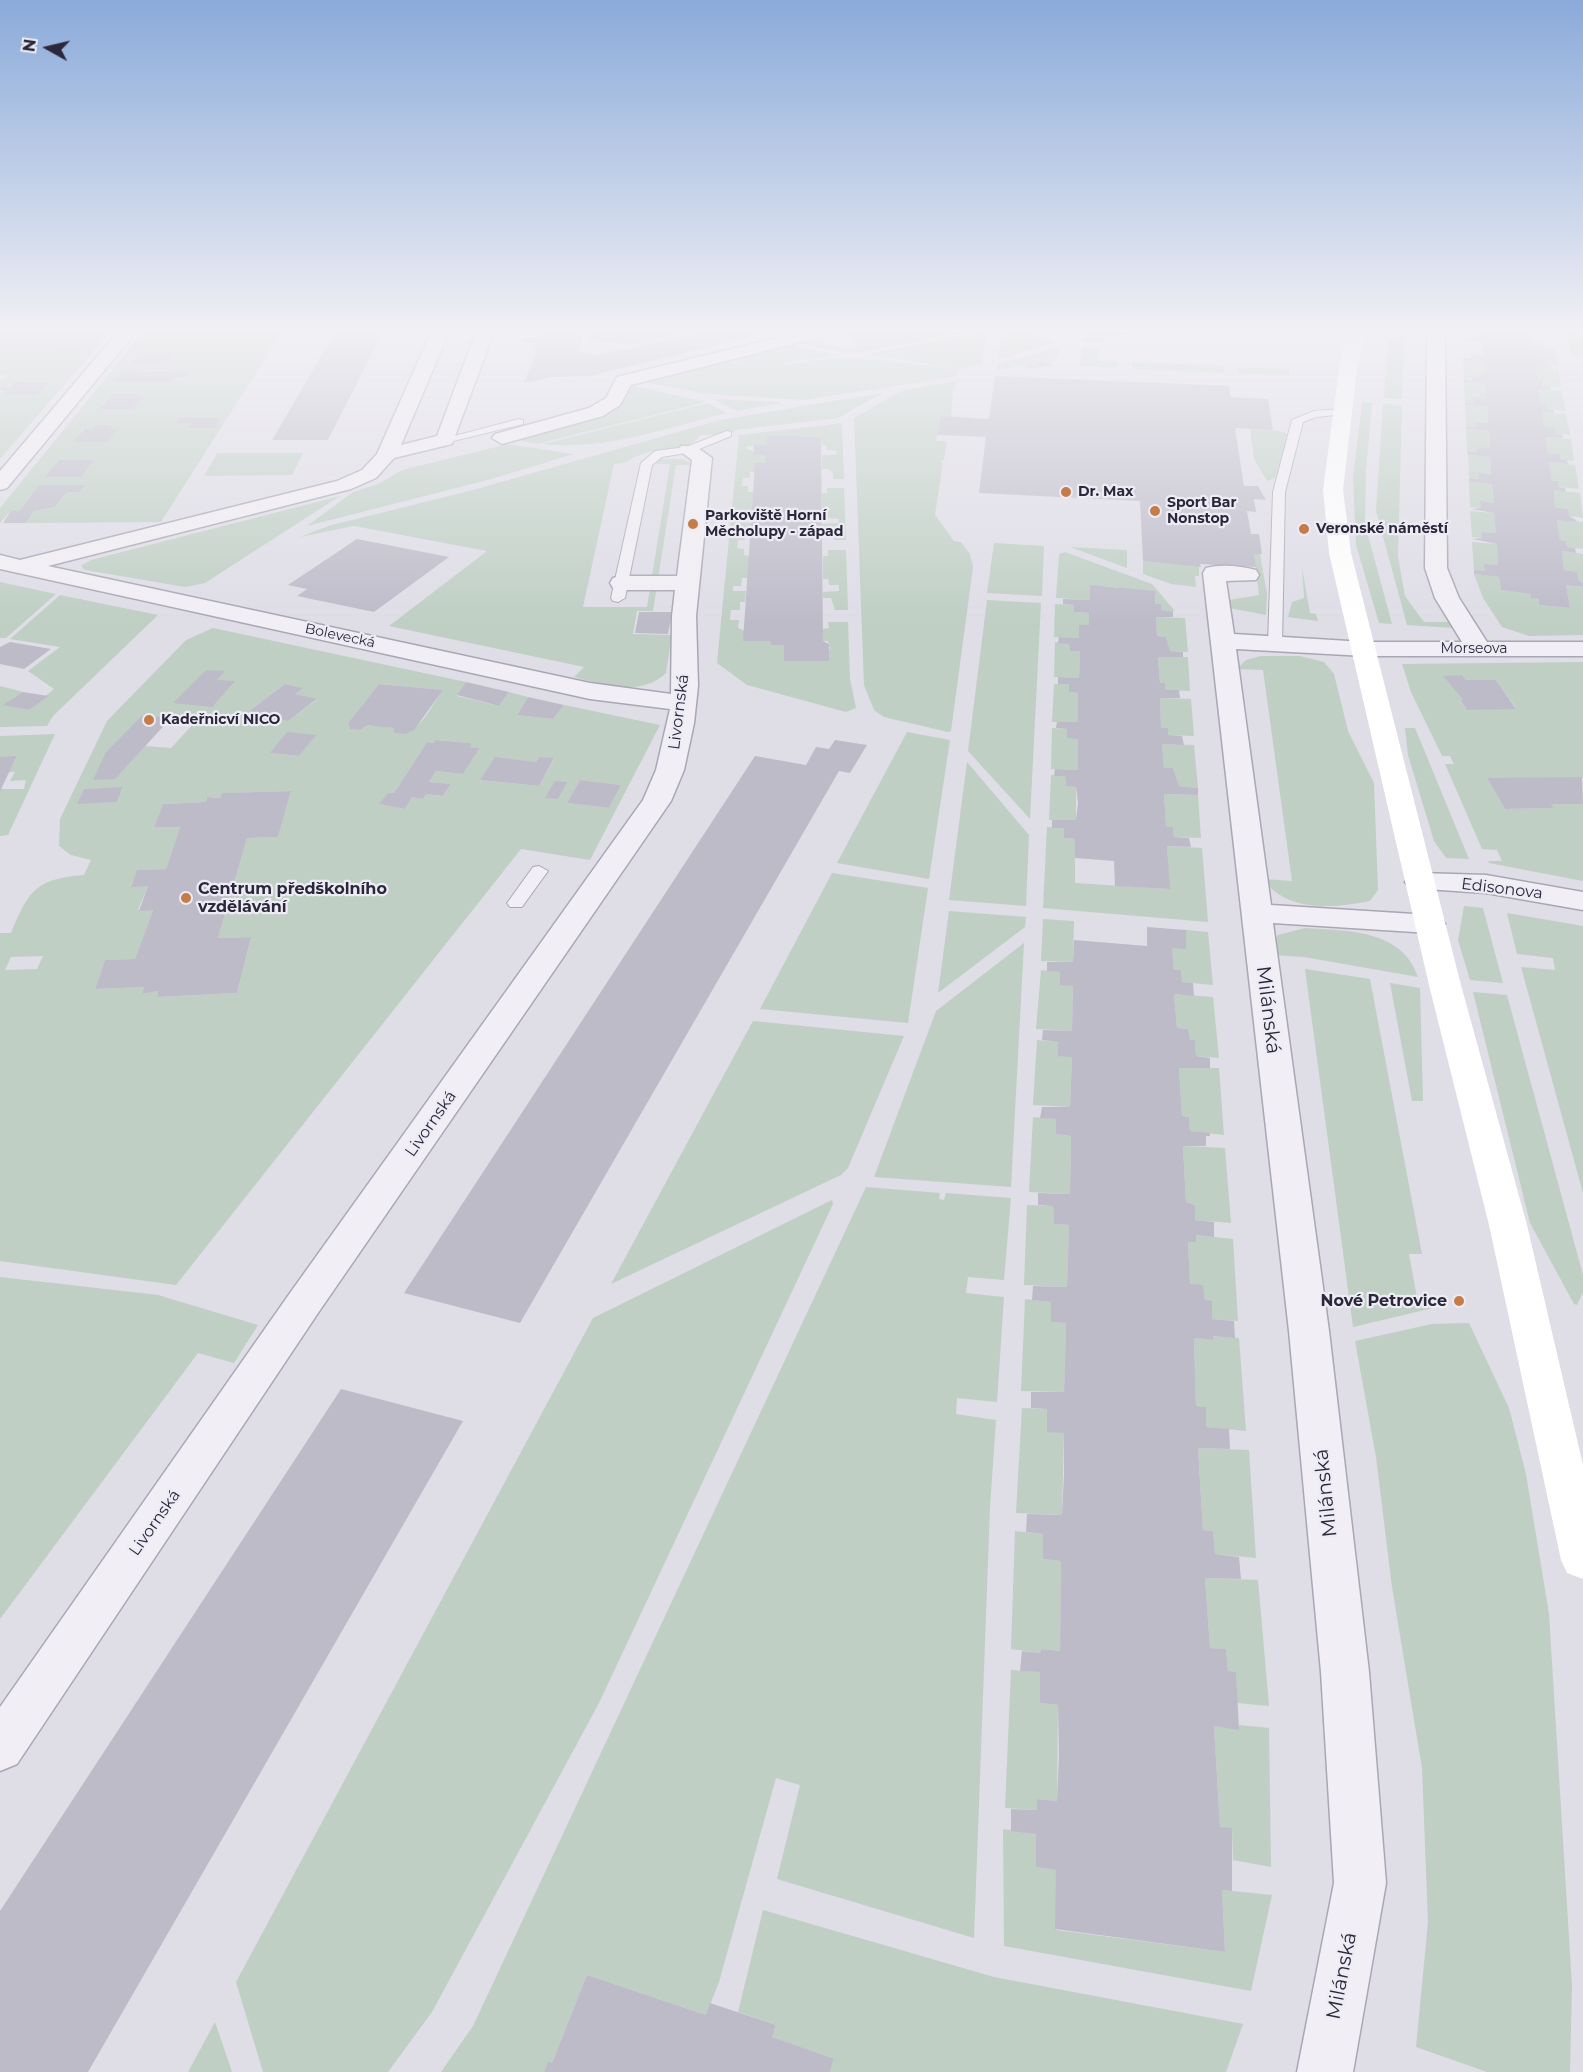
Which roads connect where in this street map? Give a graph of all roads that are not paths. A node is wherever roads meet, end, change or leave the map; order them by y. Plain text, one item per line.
1 (46, 429) edge
2 (398, 429) edge
3 (449, 429) edge
4 (491, 429) edge
5 (536, 429) edge
6 (1296, 429) edge
7 (1340, 429) edge
8 (1436, 429) edge
9 (727, 434) dead end
10 (502, 438) dead end
11 (445, 440) junction
12 (688, 450) junction
13 (387, 454) junction
14 (0, 483) edge
15 (10, 564) edge
16 (1248, 575) dead end
17 (688, 583) junction
18 (620, 591) joint
19 (1222, 641) junction
20 (1275, 644) junction
21 (1365, 649) junction
22 (1479, 649) junction
23 (1583, 649) edge
24 (682, 703) junction
25 (539, 871) dead end
26 (1420, 882) junction
27 (1583, 901) edge
28 (516, 903) dead end
29 (1257, 913) junction
30 (1430, 924) junction
31 (1583, 1560) edge
32 (0, 1748) edge
33 (1325, 2072) edge

1 - 14 street
2 - 13 street
3 - 11 street
4 - 11 lane
5 - 10 street
6 - 20 lane
7 - 21 street
8 - 22 street
9 - 12 lane
11 - 13 street
12 - 17 street, Livornská
12 - 18 lane
13 - 15 street
15 - 24 street, Bolevecká
16 - 19 street, Milánská
17 - 18 street
17 - 24 street, Livornská
19 - 20 street
19 - 29 street, Milánská
20 - 21 street
21 - 22 street, Morseova
21 - 26 street
22 - 23 street, Morseova
24 - 32 street, Livornská
25 - 28 lane
26 - 27 street, Edisonova
26 - 30 street
29 - 30 street
29 - 33 street, Milánská
30 - 31 street

